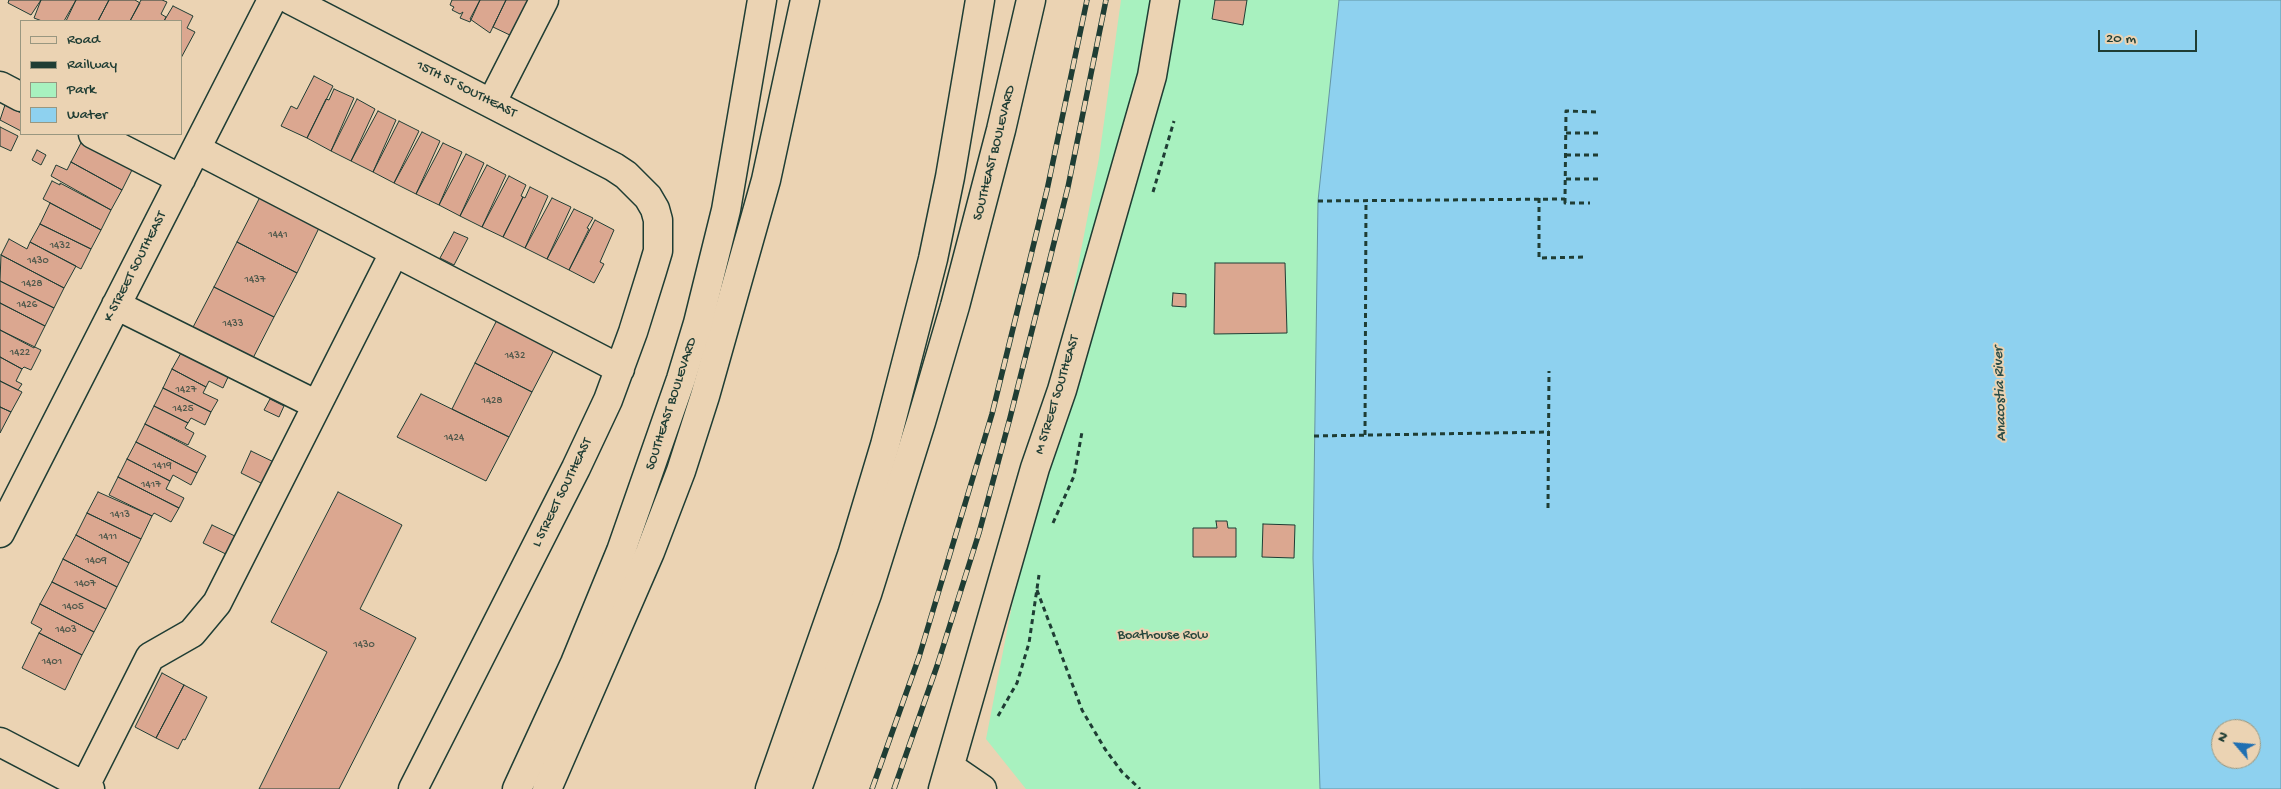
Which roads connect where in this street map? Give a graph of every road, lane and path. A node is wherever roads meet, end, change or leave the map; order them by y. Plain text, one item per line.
1 (272, 0) edge
2 (291, 0) edge
3 (544, 0) edge
4 (762, 0) edge
5 (806, 0) edge
6 (980, 0) edge
7 (1031, 0) edge
8 (1165, 0) edge
9 (0, 86) edge
10 (20, 96) edge
11 (492, 102) junction
12 (1598, 112) dead end
13 (1566, 133) junction
14 (1598, 133) dead end
15 (95, 135) edge
16 (196, 149) junction
17 (1566, 155) junction
18 (1599, 155) dead end
19 (181, 179) junction
20 (1566, 179) junction
21 (1599, 179) dead end
22 (638, 186) joint
23 (1539, 198) junction
24 (1565, 199) junction
25 (1366, 200) junction
26 (1318, 201) dead end
27 (1590, 203) dead end
28 (394, 253) junction
29 (1588, 257) dead end
30 (116, 305) junction
31 (620, 369) junction
32 (1549, 371) dead end
33 (317, 405) junction
34 (1549, 432) junction
35 (1314, 436) dead end
36 (1365, 436) junction
37 (8, 498) edge
38 (1548, 508) dead end
39 (0, 533) edge
40 (1037, 590) dead end
41 (0, 742) edge
42 (947, 778) edge
43 (88, 788) edge
44 (413, 789) edge
45 (517, 789) edge
46 (547, 789) edge
47 (770, 789) edge
48 (797, 789) edge
49 (982, 789) edge
50 (1140, 789) edge

1 - 16 street, K STREET SOUTHEAST
2 - 11 street, 15TH ST SOUTHEAST
3 - 11 street
4 - 45 street, SOUTHEAST BOULEVARD
5 - 46 street
6 - 47 street
7 - 48 street, SOUTHEAST BOULEVARD
8 - 42 street, M STREET SOUTHEAST
9 - 10 street
11 - 22 street, 15TH ST SOUTHEAST
12 - 13 path
13 - 14 path
13 - 17 path
15 - 19 street
16 - 19 street, K STREET SOUTHEAST
16 - 28 street
17 - 18 path
17 - 20 path
19 - 30 street, K STREET SOUTHEAST
20 - 21 path
20 - 24 path
22 - 31 street, L STREET SOUTHEAST
23 - 24 path
23 - 25 path
23 - 29 path
24 - 27 path
25 - 26 path
25 - 36 path
28 - 31 street
28 - 33 street
30 - 33 street
30 - 37 street, K STREET SOUTHEAST
31 - 44 street, L STREET SOUTHEAST
32 - 34 path
33 - 43 street
34 - 36 path
34 - 38 path
35 - 36 path
37 - 39 street, K STREET SOUTHEAST
40 - 50 path
41 - 43 street
42 - 49 street

